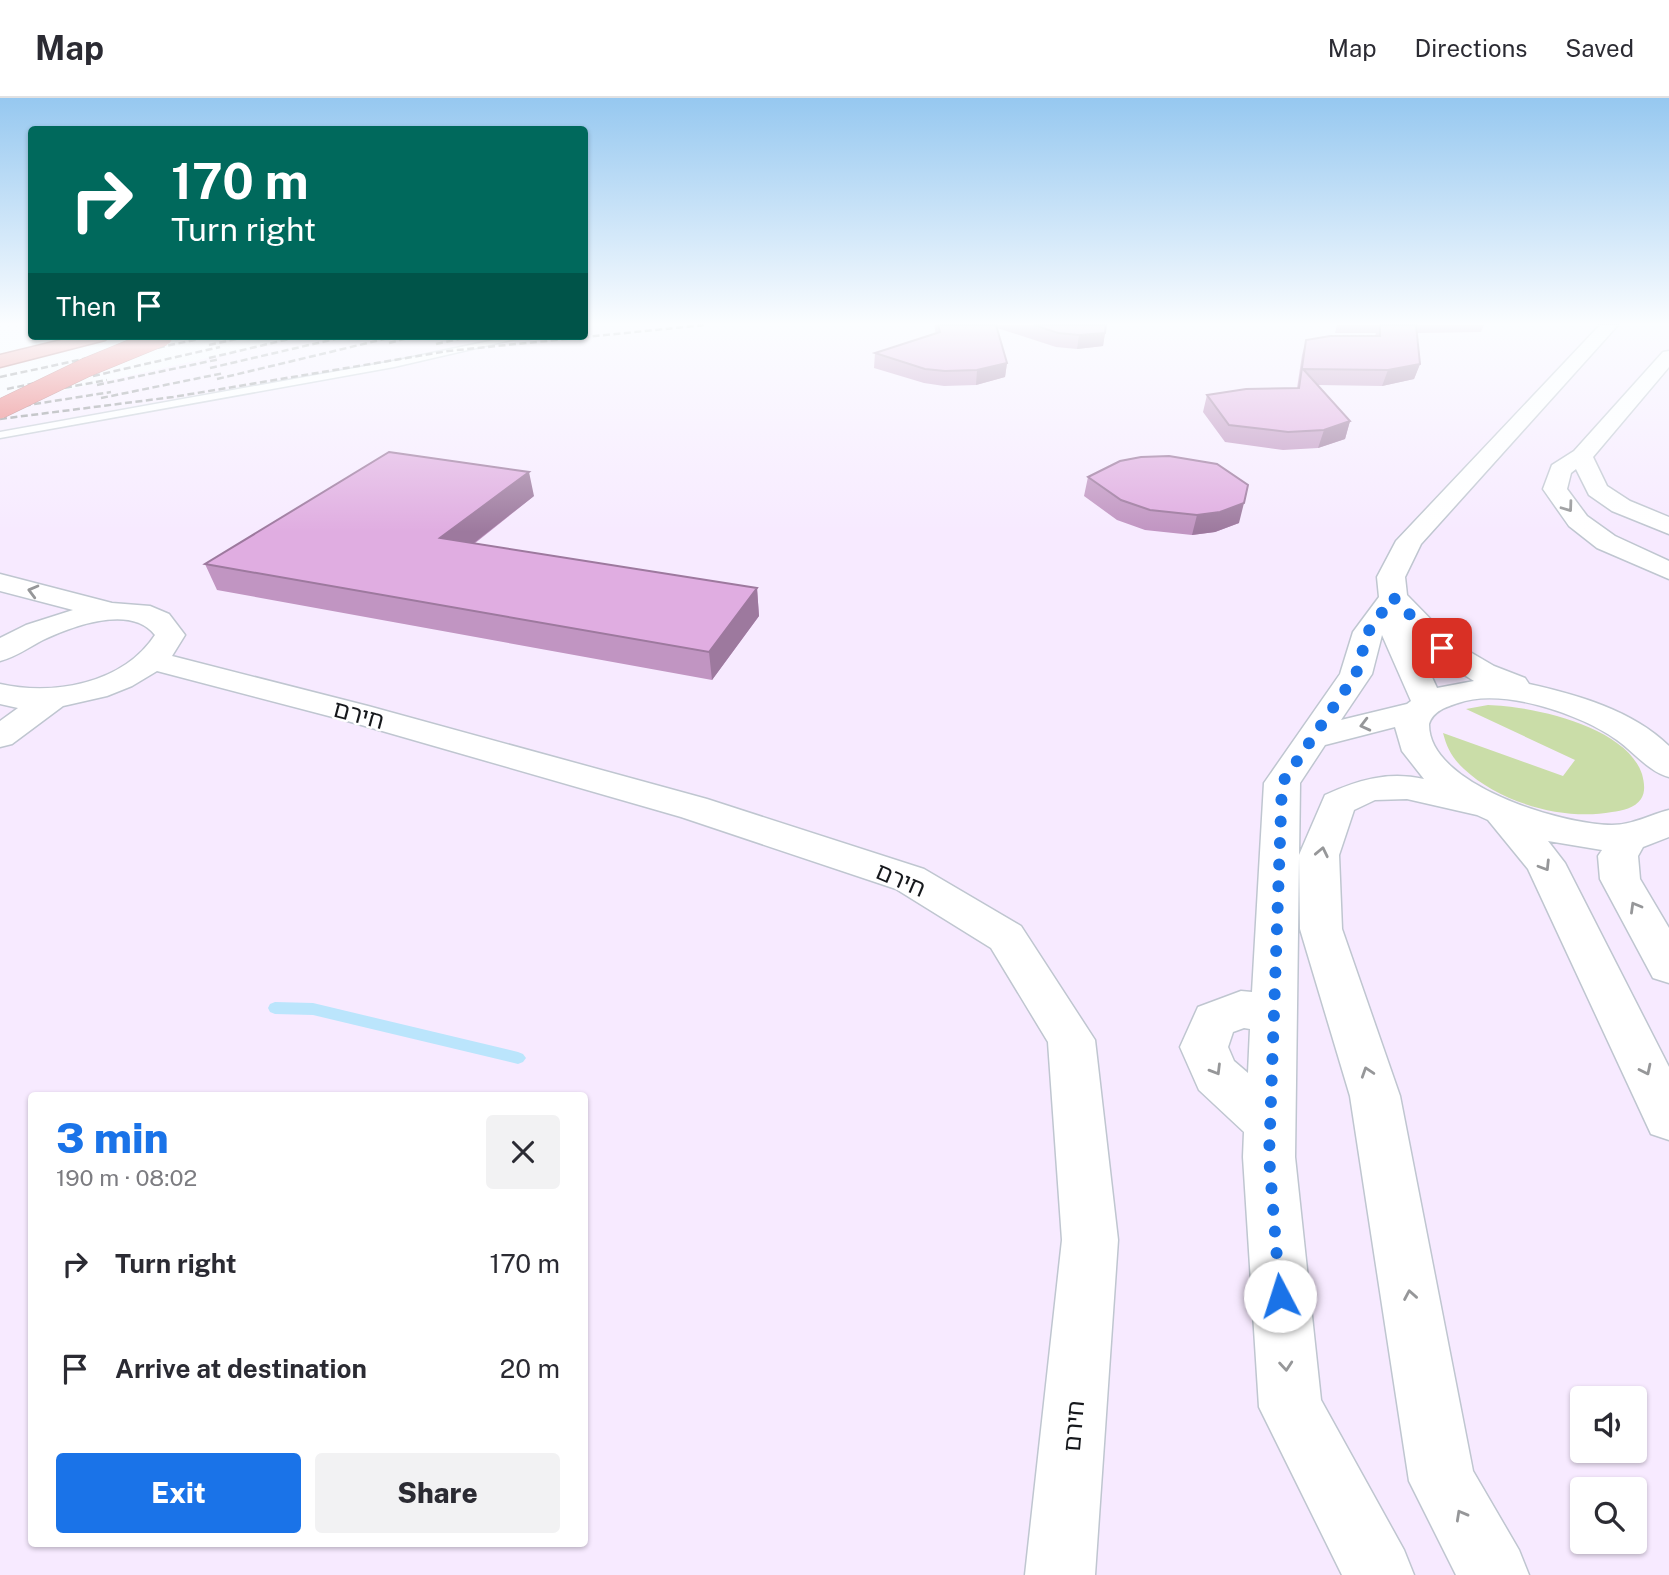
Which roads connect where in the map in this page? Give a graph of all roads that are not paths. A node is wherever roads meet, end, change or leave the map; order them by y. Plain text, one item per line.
1 (31, 394) edge
2 (218, 394) edge
3 (1546, 394) edge
4 (1636, 394) edge
5 (0, 409) edge
6 (0, 435) edge
7 (1582, 456) junction
8 (1669, 526) edge
9 (1669, 571) edge
10 (0, 582) edge
11 (1393, 597) junction
12 (114, 612) junction
13 (0, 627) edge
14 (0, 645) edge
15 (0, 652) edge
16 (153, 660) junction
17 (0, 694) edge
18 (1540, 696) junction
19 (52, 698) junction
20 (1423, 707) junction
21 (1613, 723) junction
22 (1669, 723) edge
23 (0, 737) edge
24 (1311, 738) junction
25 (1669, 766) edge
26 (1494, 809) junction
27 (1669, 822) edge
28 (1631, 836) junction
29 (1669, 966) edge
30 (1273, 1014) junction
31 (1669, 1118) edge
32 (1270, 1124) junction
33 (1060, 1575) edge
34 (1379, 1575) edge
35 (1494, 1575) edge

1 - 5 highway, bridge
2 - 6 lane
3 - 11 street
4 - 7 street
7 - 8 street
7 -> 9 street
12 -> 10 street
11 - 18 street
11 - 20 street
11 - 24 street
12 - 15 street
12 - 16 street
13 - 14 street
16 - 19 street
16 - 33 street, חירם
17 - 19 street
18 - 20 street
18 - 21 street
19 - 23 street
20 -> 24 street
20 - 26 street
21 - 22 street
21 - 25 street
24 - 30 street
26 - 28 street
26 -> 31 street
35 -> 26 street
27 - 28 street
29 -> 28 street
30 - 32 street
30 -> 32 street
32 -> 34 street

